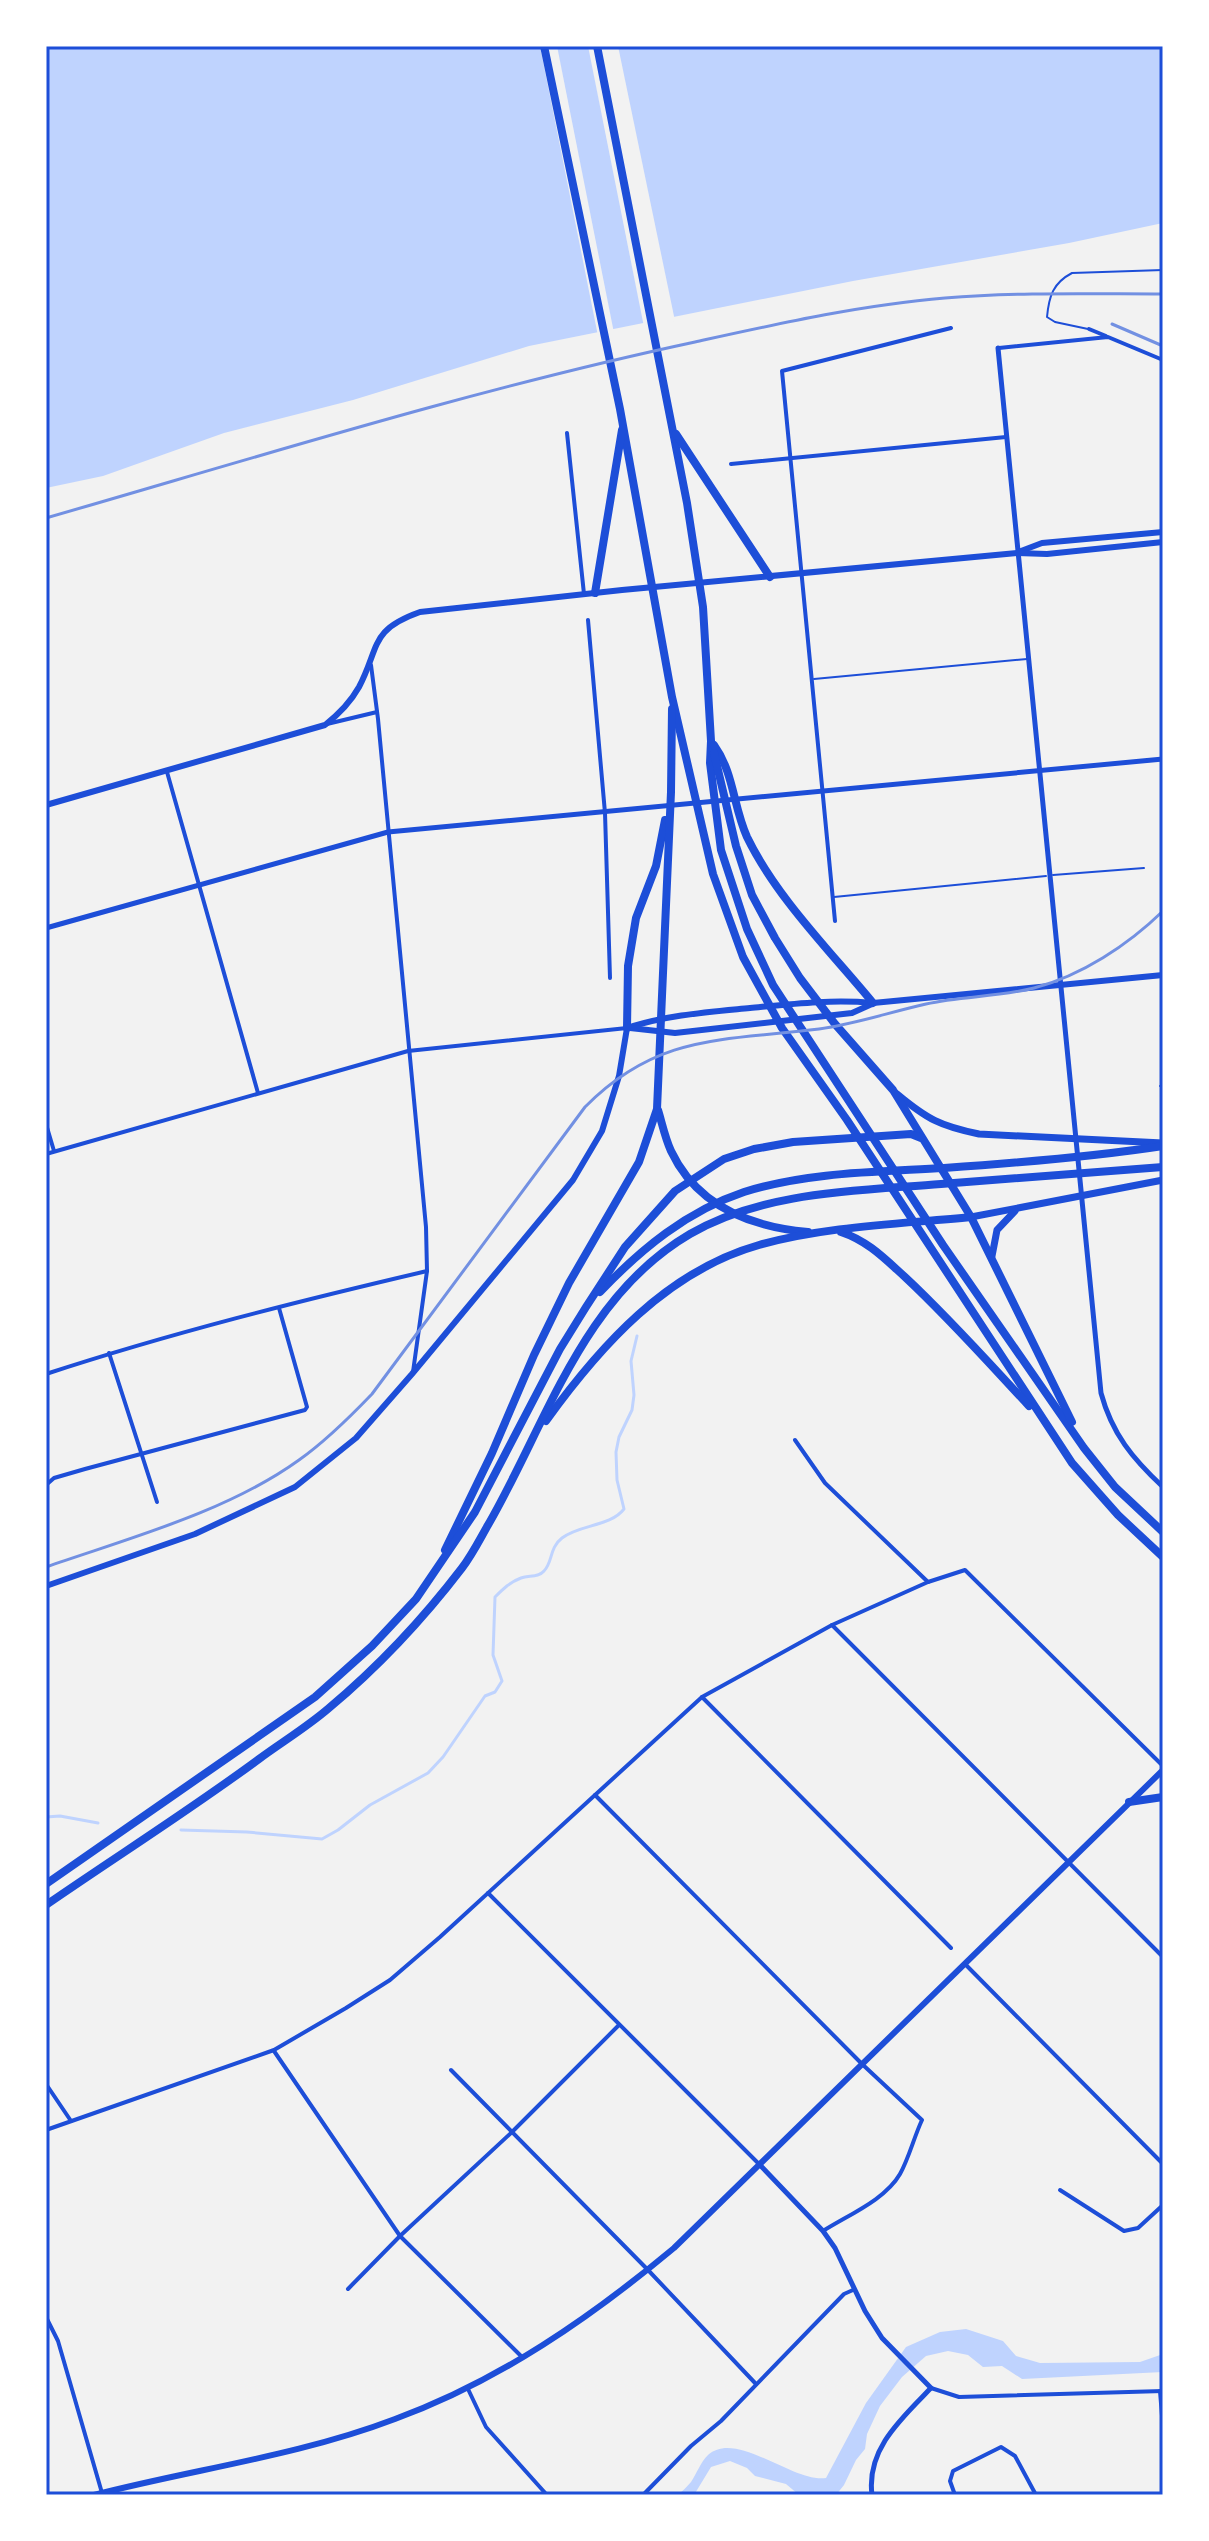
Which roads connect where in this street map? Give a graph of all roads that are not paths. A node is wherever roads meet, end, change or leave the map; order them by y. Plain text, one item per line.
1 (544, 46) edge
2 (597, 46) edge
3 (1163, 270) edge
4 (951, 328) dead end
5 (1089, 329) joint
6 (1108, 337) junction
7 (998, 348) joint
8 (1163, 360) edge
9 (623, 426) junction
10 (673, 430) junction
11 (567, 433) dead end
12 (1006, 437) junction
13 (790, 458) junction
14 (731, 464) dead end
15 (1163, 532) edge
16 (1163, 542) edge
17 (1017, 553) junction
18 (801, 575) junction
19 (770, 577) junction
20 (595, 593) junction
21 (584, 594) junction
22 (588, 620) dead end
23 (370, 658) junction
24 (1028, 659) junction
25 (811, 679) junction
26 (672, 697) junction
27 (377, 712) junction
28 (325, 725) junction
29 (711, 741) junction
30 (1163, 759) edge
31 (1039, 770) junction
32 (167, 771) junction
33 (671, 792) junction
34 (822, 792) junction
35 (46, 805) edge
36 (605, 813) junction
37 (388, 832) junction
38 (1144, 868) dead end
39 (1049, 876) junction
40 (198, 883) junction
41 (833, 897) junction
42 (835, 921) dead end
43 (46, 928) edge
44 (1163, 975) edge
45 (610, 978) dead end
46 (1060, 986) junction
47 (873, 1003) junction
48 (627, 1028) junction
49 (408, 1051) junction
50 (893, 1090) junction
51 (258, 1093) junction
52 (657, 1109) junction
53 (46, 1124) edge
54 (923, 1142) junction
55 (1163, 1144) edge
56 (54, 1151) junction
57 (46, 1154) edge
58 (1163, 1167) edge
59 (1163, 1180) edge
60 (1016, 1210) junction
61 (971, 1217) junction
62 (836, 1231) junction
63 (817, 1233) junction
64 (992, 1256) junction
65 (427, 1271) junction
66 (586, 1307) junction
67 (279, 1308) junction
68 (109, 1353) junction
69 (46, 1374) edge
70 (412, 1374) junction
71 (1045, 1424) junction
72 (534, 1437) junction
73 (795, 1440) dead end
74 (1084, 1448) junction
75 (142, 1454) junction
76 (46, 1485) edge
77 (1163, 1487) edge
78 (157, 1502) dead end
79 (1163, 1532) edge
80 (1163, 1557) edge
81 (928, 1582) junction
82 (428, 1583) junction
83 (46, 1586) edge
84 (832, 1625) junction
85 (702, 1697) junction
86 (1163, 1768) edge
87 (595, 1795) junction
88 (1163, 1797) edge
89 (1129, 1802) junction
90 (1068, 1863) junction
91 (46, 1884) edge
92 (488, 1893) junction
93 (46, 1905) edge
94 (951, 1948) dead end
95 (1163, 1957) edge
96 (964, 1963) junction
97 (619, 2025) junction
98 (274, 2050) junction
99 (862, 2064) junction
100 (451, 2070) dead end
101 (46, 2084) edge
102 (71, 2121) junction
103 (46, 2130) edge
104 (512, 2132) junction
105 (759, 2164) junction
106 (1163, 2164) edge
107 (1060, 2190) dead end
108 (1163, 2205) edge
109 (823, 2231) junction
110 (400, 2236) junction
111 (648, 2270) junction
112 (348, 2289) dead end
113 (853, 2290) junction
114 (47, 2319) edge
115 (523, 2358) junction
116 (756, 2384) junction
117 (467, 2388) junction
118 (931, 2388) junction
119 (1162, 2391) edge
120 (1163, 2428) edge
121 (107, 2493) edge
122 (94, 2495) edge
123 (547, 2495) edge
124 (643, 2495) edge
125 (872, 2495) edge
126 (955, 2495) edge
127 (1036, 2495) edge

1 - 9 highway
2 - 10 highway
3 - 5 lane
4 - 13 street
5 - 6 street
6 - 7 street
6 - 8 street
7 - 12 street
9 - 20 highway
9 - 26 highway
10 - 19 highway
10 - 29 highway
11 - 21 street
12 - 13 street
12 - 17 street
13 - 14 street
13 - 18 street
15 - 17 main road
16 - 17 main road
17 - 18 main road
17 - 24 street
18 - 19 main road
18 - 25 street
19 - 20 main road
20 - 21 main road
21 - 23 main road
22 - 36 street
23 - 27 street
23 - 28 main road
24 - 25 lane
24 - 31 street
25 - 34 street
26 - 33 highway
26 - 71 highway
27 - 28 street
27 - 37 street
28 - 32 main road
29 - 47 highway
29 - 50 highway
29 - 74 highway
30 - 31 street
31 - 34 street
31 - 39 street
32 - 35 main road
32 - 40 street
33 - 48 highway
33 - 52 highway
34 - 36 street
34 - 41 street
36 - 37 street
36 - 45 street
37 - 40 street
37 - 49 street
38 - 39 lane
39 - 41 lane
39 - 46 street
40 - 43 street
40 - 51 street
41 - 42 street
44 - 46 main road
46 - 47 main road
46 - 77 street
47 - 48 main road
47 - 48 main road
48 - 49 street
48 - 70 main road
49 - 51 street
49 - 65 street
50 - 54 highway
50 - 55 highway
51 - 56 street
52 - 63 highway
52 - 82 highway
53 - 56 street
54 - 61 highway
54 - 66 highway
55 - 66 highway
56 - 57 street
58 - 72 highway
59 - 60 highway
60 - 61 highway
60 - 64 highway
61 - 62 highway
61 - 64 highway
62 - 63 highway
62 - 71 highway
63 - 72 highway
64 - 74 highway
65 - 67 street
65 - 70 street
66 - 82 highway
67 - 68 street
67 - 75 street
68 - 69 street
68 - 75 street
70 - 83 main road
71 - 80 highway
72 - 93 highway
73 - 81 street
74 - 79 highway
75 - 76 street
75 - 78 street
81 - 84 street
81 - 86 street
82 - 91 highway
84 - 85 street
84 - 90 street
85 - 87 street
85 - 94 street
86 - 89 main road
87 - 92 street
87 - 99 street
88 - 89 highway
89 - 90 main road
90 - 95 street
90 - 96 main road
92 - 97 street
92 - 98 street
96 - 99 main road
96 - 106 street
97 - 104 street
97 - 105 street
98 - 102 street
98 - 110 street
99 - 105 main road
99 - 109 street
100 - 104 street
101 - 102 street
102 - 103 street
104 - 110 street
104 - 111 street
105 - 109 street
105 - 111 main road
107 - 108 street
109 - 113 street
110 - 112 street
110 - 115 street
111 - 115 main road
111 - 116 street
113 - 116 street
113 - 118 street
114 - 121 street
115 - 117 main road
116 - 124 street
117 - 121 main road
117 - 123 street
118 - 119 street
118 - 125 street
119 - 120 street
121 - 122 main road
126 - 127 street

